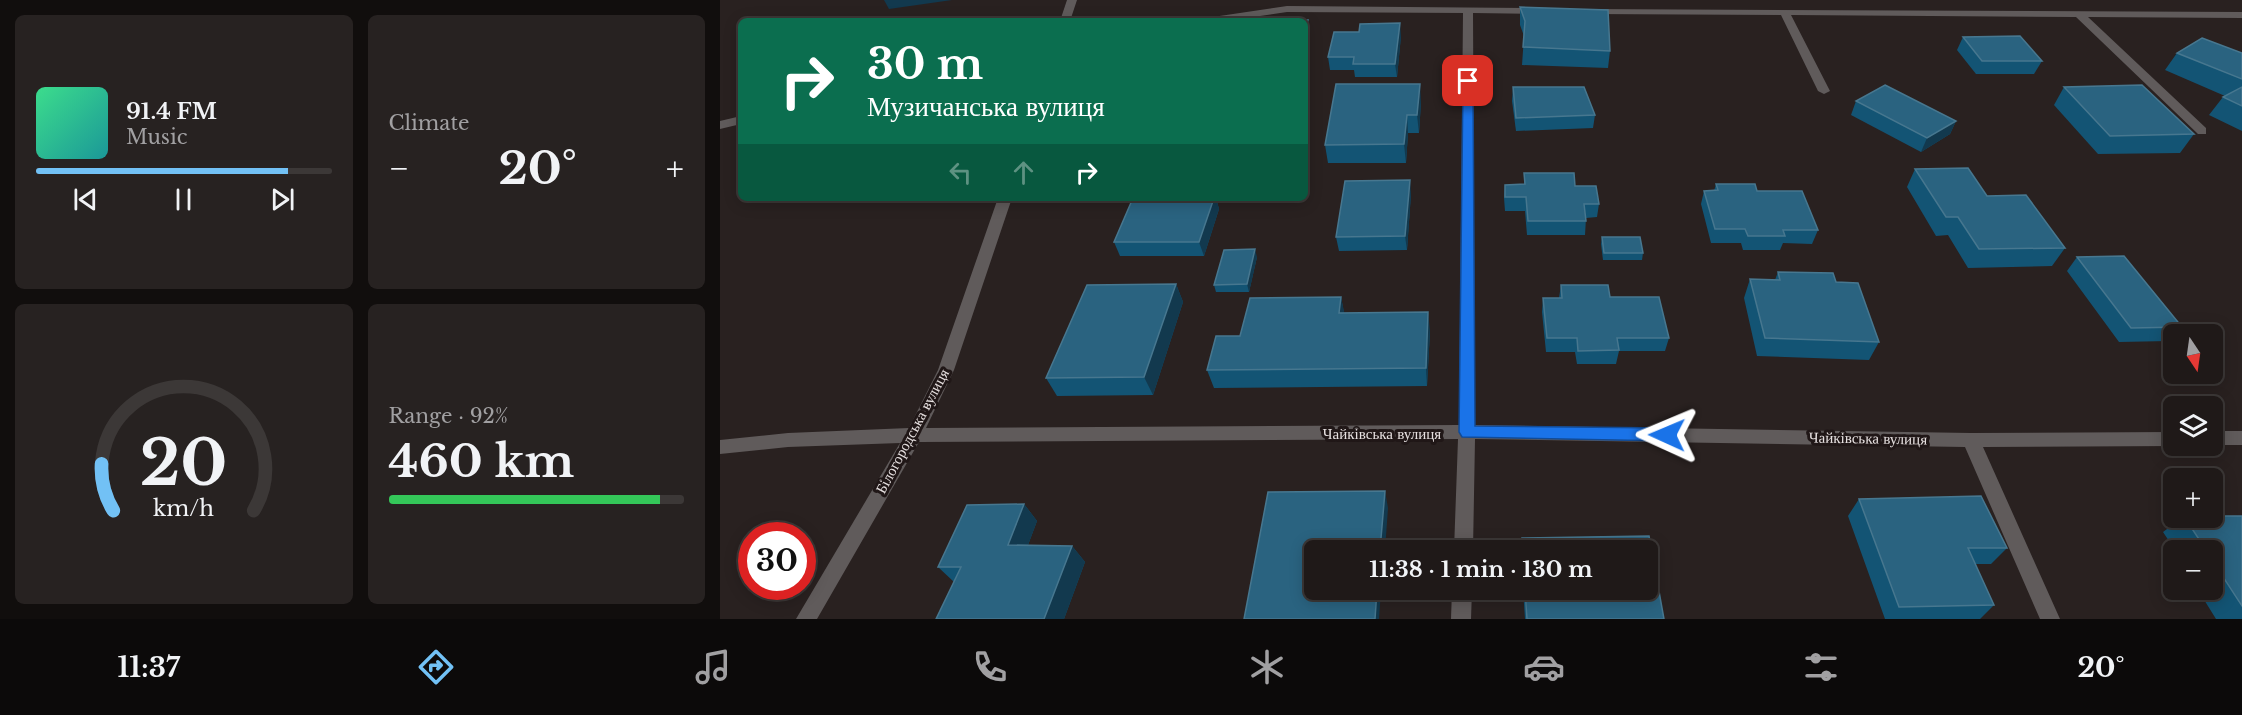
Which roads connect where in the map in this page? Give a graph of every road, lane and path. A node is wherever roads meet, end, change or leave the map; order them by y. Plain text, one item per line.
1 (1072, 0) edge
2 (1468, 10) junction
3 (1550, 11) edge
4 (1574, 11) edge
5 (1784, 12) junction
6 (2079, 14) junction
7 (2242, 15) edge
8 (1066, 18) edge
9 (1222, 18) edge
10 (1824, 91) dead end
11 (738, 121) edge
12 (720, 125) edge
13 (2202, 131) dead end
14 (1004, 201) edge
15 (1467, 432) junction
16 (914, 435) junction
17 (2223, 438) edge
18 (2242, 438) edge
19 (2163, 439) edge
20 (1971, 440) junction
21 (720, 447) edge
22 (1463, 540) edge
23 (1462, 600) edge
24 (806, 619) edge
25 (1461, 619) edge
26 (2050, 619) edge

1 - 8 street
2 - 3 street
2 - 9 street
2 - 15 street
4 - 5 street
5 - 6 street
5 - 10 street
6 - 7 street
6 - 13 street
11 - 12 street
14 - 16 street, Білогородська вулиця
15 - 16 street, Чайківська вулиця
15 - 20 street, Чайківська вулиця
15 - 22 street
16 - 21 street, Чайківська вулиця
16 - 24 street, Білогородська вулиця
17 - 18 street
19 - 20 street, Чайківська вулиця
20 - 26 street
23 - 25 street

